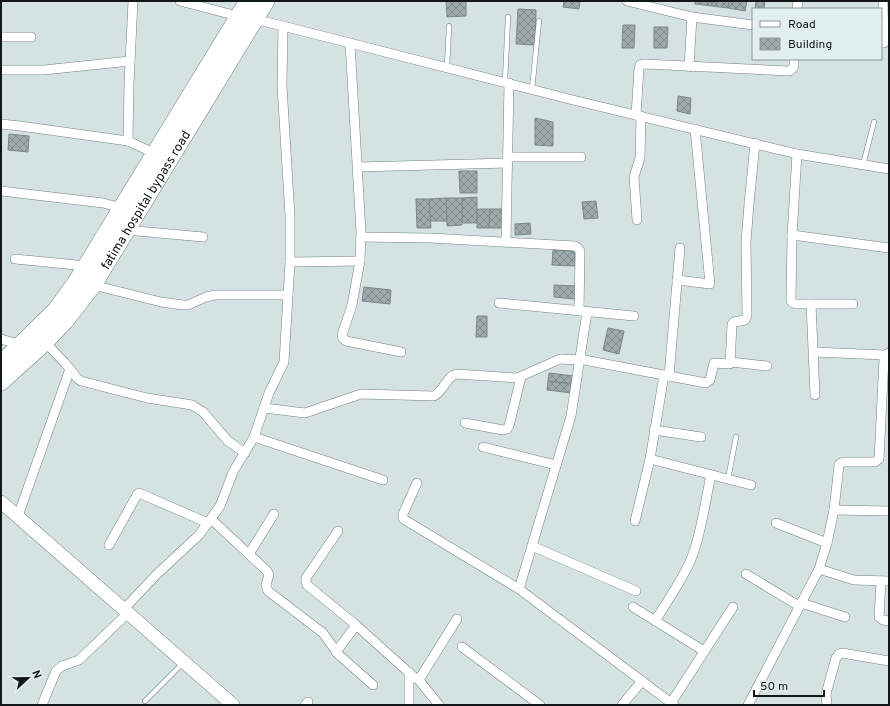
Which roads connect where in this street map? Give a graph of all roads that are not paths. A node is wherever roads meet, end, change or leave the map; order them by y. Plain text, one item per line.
1 (133, 1) edge
2 (180, 1) edge
3 (248, 1) edge
4 (266, 1) edge
5 (627, 1) edge
6 (883, 1) edge
7 (508, 17) dead end
8 (246, 18) junction
9 (692, 18) junction
10 (539, 21) dead end
11 (752, 25) edge
12 (283, 26) junction
13 (449, 26) dead end
14 (1, 37) edge
15 (31, 37) dead end
16 (350, 43) junction
17 (885, 43) edge
18 (794, 60) edge
19 (130, 61) junction
20 (689, 66) junction
21 (448, 68) junction
22 (1, 70) edge
23 (507, 83) junction
24 (532, 89) junction
25 (638, 115) junction
26 (186, 116) junction
27 (874, 122) dead end
28 (1, 124) edge
29 (695, 129) junction
30 (128, 142) junction
31 (755, 144) junction
32 (154, 153) junction
33 (797, 154) junction
34 (581, 157) dead end
35 (508, 160) junction
36 (863, 166) junction
37 (358, 167) junction
38 (889, 169) edge
39 (1, 191) edge
40 (122, 208) junction
41 (637, 220) dead end
42 (126, 230) junction
43 (792, 235) junction
44 (203, 237) dead end
45 (361, 237) junction
46 (506, 241) junction
47 (680, 248) dead end
48 (889, 248) edge
49 (15, 260) dead end
50 (360, 261) junction
51 (290, 262) junction
52 (87, 266) junction
53 (677, 280) junction
54 (93, 285) junction
55 (288, 295) junction
56 (499, 303) dead end
57 (811, 304) junction
58 (853, 304) dead end
59 (583, 311) junction
60 (634, 316) dead end
61 (1, 339) edge
62 (45, 342) junction
63 (21, 345) junction
64 (401, 352) dead end
65 (814, 352) junction
66 (887, 354) edge
67 (579, 360) junction
68 (731, 362) junction
69 (1, 364) edge
70 (767, 366) dead end
71 (70, 369) junction
72 (666, 375) junction
73 (520, 377) junction
74 (1, 382) edge
75 (816, 395) dead end
76 (264, 408) junction
77 (885, 409) edge
78 (465, 423) dead end
79 (654, 430) junction
80 (736, 436) dead end
81 (254, 437) junction
82 (700, 437) dead end
83 (483, 447) dead end
84 (245, 453) junction
85 (650, 458) junction
86 (889, 460) edge
87 (878, 461) junction
88 (556, 465) junction
89 (712, 475) junction
90 (728, 479) junction
91 (383, 480) dead end
92 (417, 482) dead end
93 (751, 485) dead end
94 (1, 502) edge
95 (834, 510) junction
96 (889, 511) edge
97 (274, 514) dead end
98 (18, 516) junction
99 (635, 520) dead end
100 (210, 521) junction
101 (776, 523) dead end
102 (338, 531) dead end
103 (827, 543) junction
104 (109, 545) dead end
105 (532, 546) junction
106 (249, 554) junction
107 (819, 570) junction
108 (746, 574) dead end
109 (885, 581) edge
110 (519, 589) junction
111 (636, 591) dead end
112 (800, 604) junction
113 (633, 607) dead end
114 (733, 607) dead end
115 (126, 611) junction
116 (845, 617) dead end
117 (457, 619) dead end
118 (655, 621) junction
119 (889, 621) edge
120 (356, 625) junction
121 (462, 647) dead end
122 (704, 651) junction
123 (336, 652) junction
124 (889, 661) edge
125 (184, 662) junction
126 (409, 672) junction
127 (418, 679) junction
128 (642, 681) junction
129 (373, 685) dead end
130 (145, 701) dead end
131 (672, 704) edge
132 (42, 705) edge
133 (233, 705) edge
134 (409, 705) edge
135 (440, 705) edge
136 (540, 705) edge
137 (622, 705) edge
138 (748, 705) edge
139 (828, 705) edge

1 - 19 street
2 - 8 street
3 - 8 highway, fatima hospital bypass road
4 - 8 highway, fatima hospital bypass road
5 - 9 street
6 - 17 street
7 - 23 lane
8 - 12 street
8 - 26 highway, fatima hospital bypass road
9 - 11 street
9 - 20 street
10 - 24 lane
12 - 16 street
12 - 51 street
13 - 21 lane
14 - 15 street
16 - 21 street
16 - 37 street
18 - 20 street
19 - 22 street
19 - 30 street
20 - 25 street
21 - 23 street
23 - 24 street
23 - 35 street
24 - 25 street
25 - 29 street
25 - 41 street
26 - 32 highway, fatima hospital bypass road
26 - 42 highway, fatima hospital bypass road
27 - 36 lane
28 - 30 street
29 - 31 street
29 - 53 street
30 - 32 street
31 - 33 street
31 - 68 street
32 - 40 highway, fatima hospital bypass road
33 - 36 street
33 - 43 street
34 - 35 street
35 - 37 street
35 - 46 street
36 - 38 street
37 - 45 street
39 - 40 street
40 - 52 highway, fatima hospital bypass road
42 - 44 street
42 - 54 highway, fatima hospital bypass road
43 - 48 street
43 - 57 street
45 - 46 street
45 - 50 street
46 - 59 street
47 - 53 street
49 - 52 street
50 - 51 street
50 - 64 street
51 - 55 street
52 - 63 highway, fatima hospital bypass road
53 - 72 street
54 - 55 street
54 - 62 highway, fatima hospital bypass road
55 - 76 street
56 - 59 street
57 - 58 street
57 - 65 street
59 - 60 street
59 - 67 street
61 - 63 street
62 - 71 street
62 - 74 highway, fatima hospital bypass road
63 - 69 highway, fatima hospital bypass road
65 - 66 street
65 - 75 street
66 - 77 street
67 - 72 street
67 - 73 street
67 - 88 street
68 - 70 street
68 - 72 street
71 - 84 street
71 - 98 street
72 - 79 street
73 - 76 street
73 - 78 street
76 - 81 street
77 - 87 street
79 - 82 street
79 - 85 street
80 - 90 lane
81 - 84 street
81 - 91 street
83 - 88 street
84 - 100 street
85 - 89 street
85 - 99 street
86 - 87 street
87 - 95 street
88 - 105 street
89 - 90 street
89 - 118 street
90 - 93 street
92 - 110 street
94 - 98 main road
95 - 96 street
95 - 103 street
97 - 106 street
98 - 115 main road
100 - 104 street
100 - 106 street
100 - 115 street
101 - 103 street
102 - 120 street
103 - 107 street
105 - 110 street
105 - 111 street
106 - 123 street
107 - 109 street
107 - 112 street
108 - 112 street
109 - 119 street
110 - 128 street
112 - 116 street
112 - 138 street
113 - 118 street
114 - 122 street
115 - 125 main road
115 - 132 street
117 - 127 street
118 - 122 street
120 - 123 street
120 - 126 street
121 - 136 street
122 - 131 street
123 - 129 street
124 - 139 street
125 - 130 lane
125 - 133 main road
126 - 127 street
126 - 134 street
127 - 135 street
128 - 131 street
128 - 137 street

